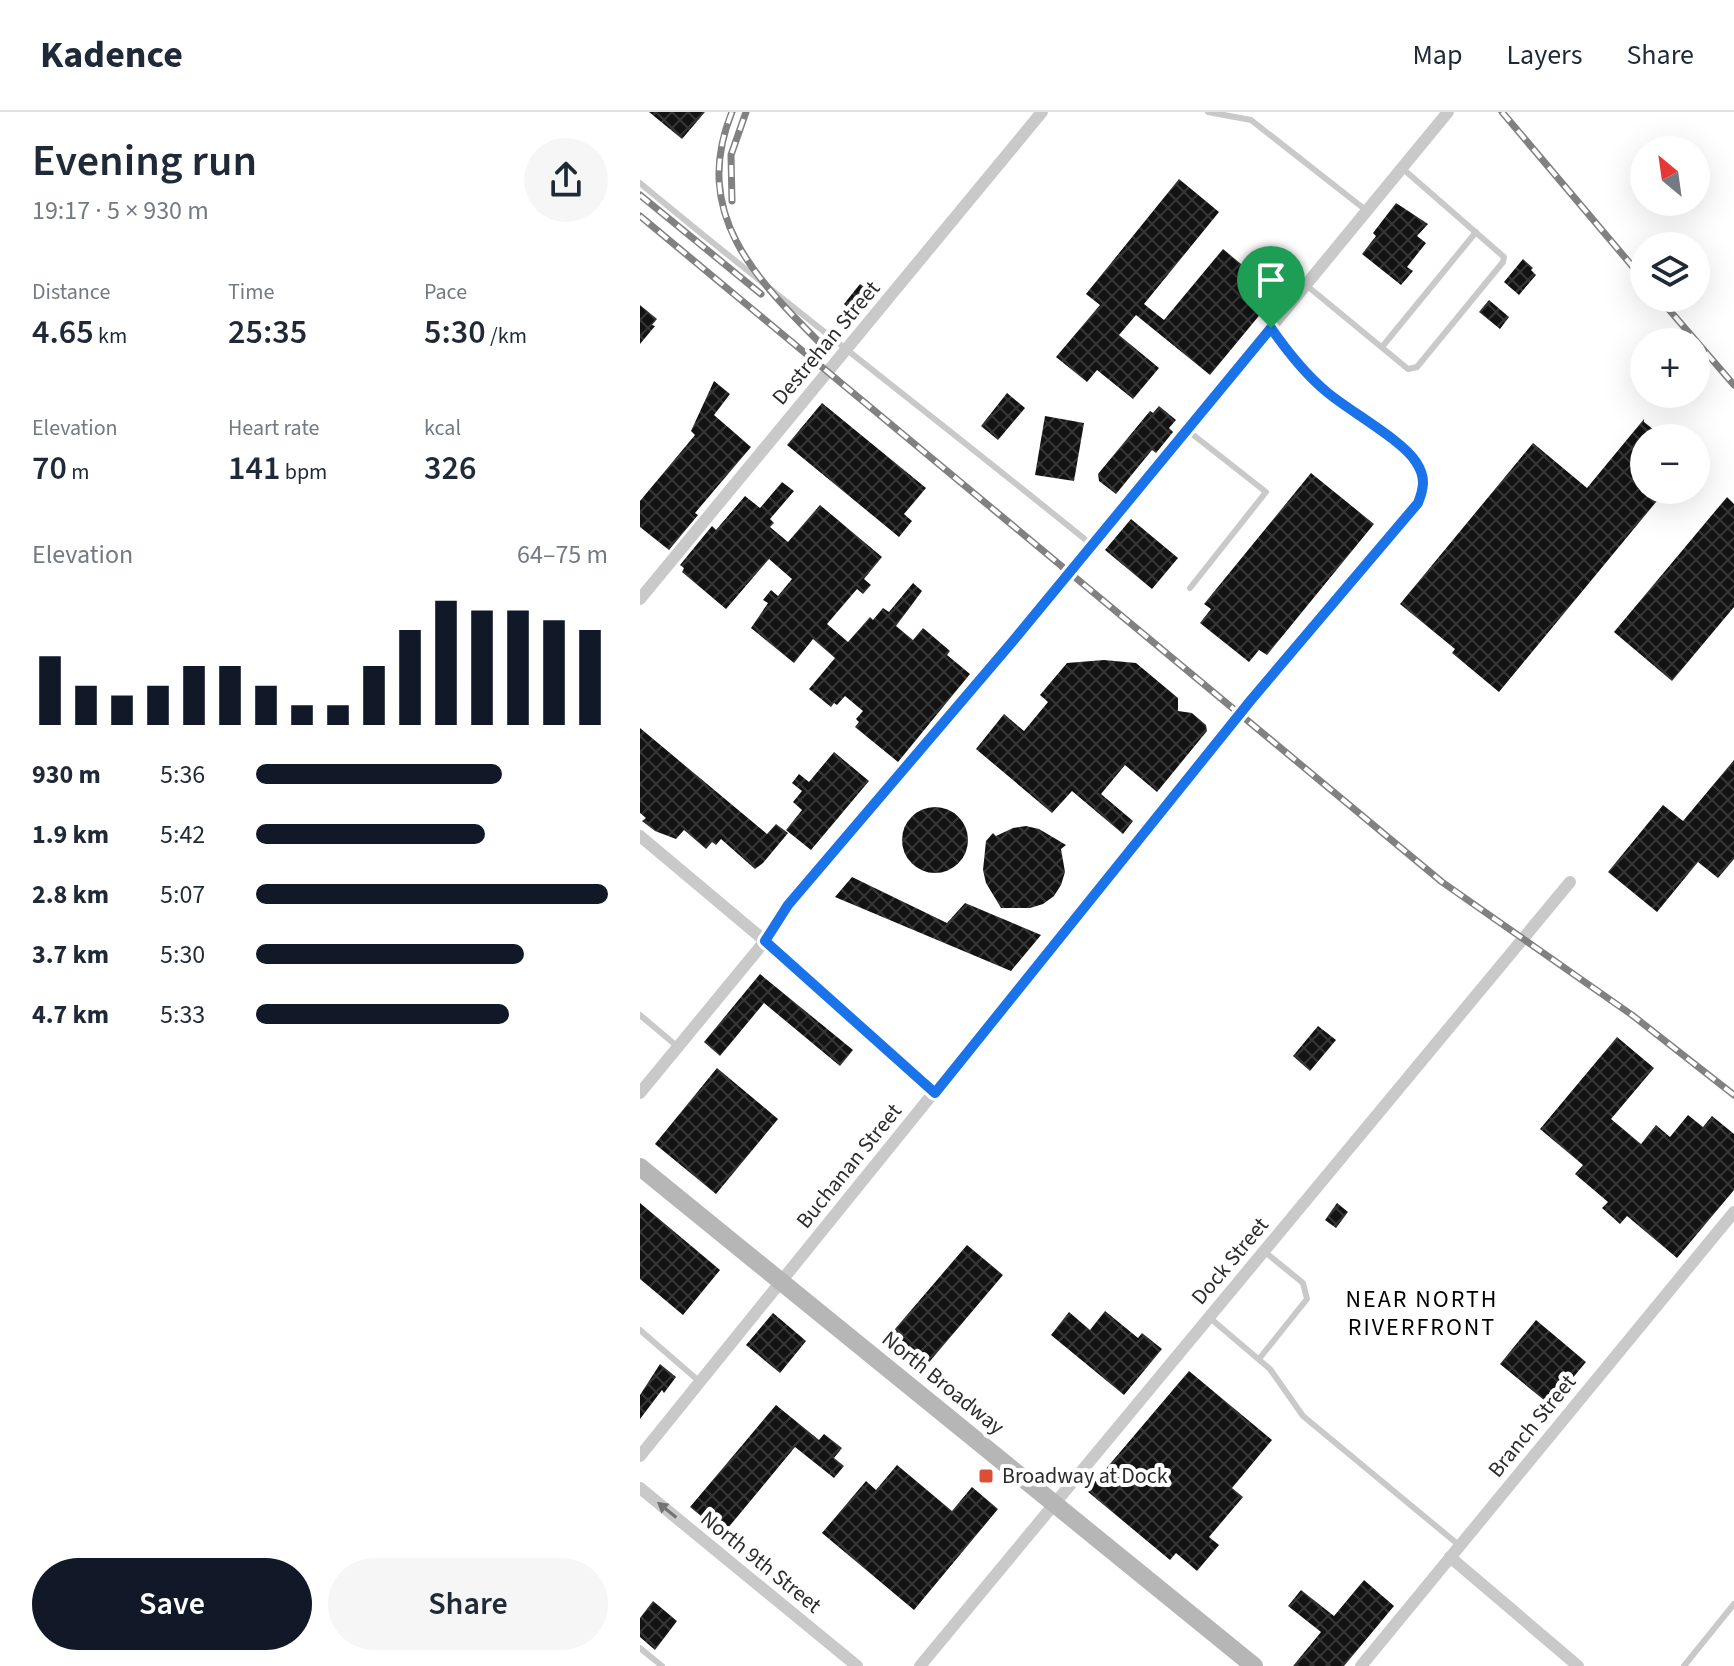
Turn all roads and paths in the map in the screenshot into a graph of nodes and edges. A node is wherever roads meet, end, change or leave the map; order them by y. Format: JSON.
{"nodes":[{"id":1,"x":1042,"y":112,"type":"edge"},
{"id":2,"x":1208,"y":112,"type":"edge"},
{"id":3,"x":1448,"y":112,"type":"edge"},
{"id":4,"x":1402,"y":168,"type":"junction"},
{"id":5,"x":640,"y":183,"type":"edge"},
{"id":6,"x":1367,"y":211,"type":"junction"},
{"id":7,"x":1476,"y":232,"type":"junction"},
{"id":8,"x":1306,"y":285,"type":"junction"},
{"id":9,"x":1271,"y":328,"type":"junction"},
{"id":10,"x":1382,"y":347,"type":"junction"},
{"id":11,"x":847,"y":349,"type":"junction"},
{"id":12,"x":1187,"y":430,"type":"junction"},
{"id":13,"x":1395,"y":530,"type":"joint"},
{"id":14,"x":1092,"y":545,"type":"junction"},
{"id":15,"x":1190,"y":588,"type":"dead end"},
{"id":16,"x":640,"y":599,"type":"edge"},
{"id":17,"x":640,"y":836,"type":"edge"},
{"id":18,"x":1570,"y":882,"type":"dead end"},
{"id":19,"x":765,"y":941,"type":"junction"},
{"id":20,"x":640,"y":1015,"type":"edge"},
{"id":21,"x":678,"y":1047,"type":"junction"},
{"id":22,"x":640,"y":1093,"type":"edge"},
{"id":23,"x":935,"y":1093,"type":"junction"},
{"id":24,"x":640,"y":1167,"type":"edge"},
{"id":25,"x":1734,"y":1212,"type":"edge"},
{"id":26,"x":1265,"y":1252,"type":"junction"},
{"id":27,"x":781,"y":1282,"type":"junction"},
{"id":28,"x":1210,"y":1318,"type":"junction"},
{"id":29,"x":640,"y":1330,"type":"edge"},
{"id":30,"x":1259,"y":1359,"type":"junction"},
{"id":31,"x":700,"y":1382,"type":"junction"},
{"id":32,"x":640,"y":1456,"type":"edge"},
{"id":33,"x":640,"y":1488,"type":"edge"},
{"id":34,"x":1056,"y":1504,"type":"junction"},
{"id":35,"x":1460,"y":1546,"type":"junction"},
{"id":36,"x":1450,"y":1557,"type":"junction"},
{"id":37,"x":1734,"y":1604,"type":"edge"},
{"id":38,"x":640,"y":1648,"type":"edge"},
{"id":39,"x":662,"y":1666,"type":"edge"},
{"id":40,"x":857,"y":1666,"type":"edge"},
{"id":41,"x":920,"y":1666,"type":"edge"},
{"id":42,"x":1254,"y":1666,"type":"edge"},
{"id":43,"x":1361,"y":1666,"type":"edge"},
{"id":44,"x":1578,"y":1666,"type":"edge"},
{"id":45,"x":1684,"y":1666,"type":"edge"}],
"edges":[{"from":1,"to":11,"type":"street","name":"Destrehan Street"},
{"from":2,"to":6,"type":"lane"},
{"from":3,"to":4,"type":"street"},
{"from":4,"to":6,"type":"street"},
{"from":4,"to":7,"type":"lane"},
{"from":5,"to":11,"type":"lane"},
{"from":6,"to":8,"type":"street"},
{"from":7,"to":10,"type":"lane"},
{"from":7,"to":10,"type":"lane"},
{"from":8,"to":9,"type":"street"},
{"from":8,"to":10,"type":"lane"},
{"from":9,"to":12,"type":"street"},
{"from":9,"to":13,"type":"lane"},
{"from":11,"to":14,"type":"lane"},
{"from":11,"to":16,"type":"street","name":"Destrehan Street"},
{"from":12,"to":14,"type":"street"},
{"from":12,"to":15,"type":"lane"},
{"from":13,"to":23,"type":"street","name":"Buchanan Street"},
{"from":14,"to":19,"type":"street"},
{"from":17,"to":19,"type":"street"},
{"from":18,"to":26,"type":"street","name":"Dock Street"},
{"from":19,"to":21,"type":"street"},
{"from":19,"to":23,"type":"street"},
{"from":20,"to":21,"type":"lane"},
{"from":21,"to":22,"type":"street"},
{"from":23,"to":27,"type":"street","name":"Buchanan Street"},
{"from":24,"to":27,"type":"main road","name":"North Broadway"},
{"from":25,"to":35,"type":"street","name":"Branch Street"},
{"from":26,"to":28,"type":"street","name":"Dock Street"},
{"from":26,"to":30,"type":"lane"},
{"from":27,"to":31,"type":"street","name":"Buchanan Street"},
{"from":27,"to":34,"type":"main road","name":"North Broadway"},
{"from":28,"to":30,"type":"lane"},
{"from":28,"to":34,"type":"street","name":"Dock Street"},
{"from":29,"to":31,"type":"lane"},
{"from":30,"to":35,"type":"lane"},
{"from":31,"to":32,"type":"street","name":"Buchanan Street"},
{"from":40,"to":33,"type":"street","name":"North 9th Street","one_way":true},
{"from":34,"to":41,"type":"street","name":"Dock Street"},
{"from":34,"to":42,"type":"main road","name":"North Broadway"},
{"from":35,"to":36,"type":"street","name":"Branch Street"},
{"from":36,"to":43,"type":"street","name":"Branch Street"},
{"from":36,"to":44,"type":"street"},
{"from":37,"to":45,"type":"lane"},
{"from":38,"to":39,"type":"lane"}]}
